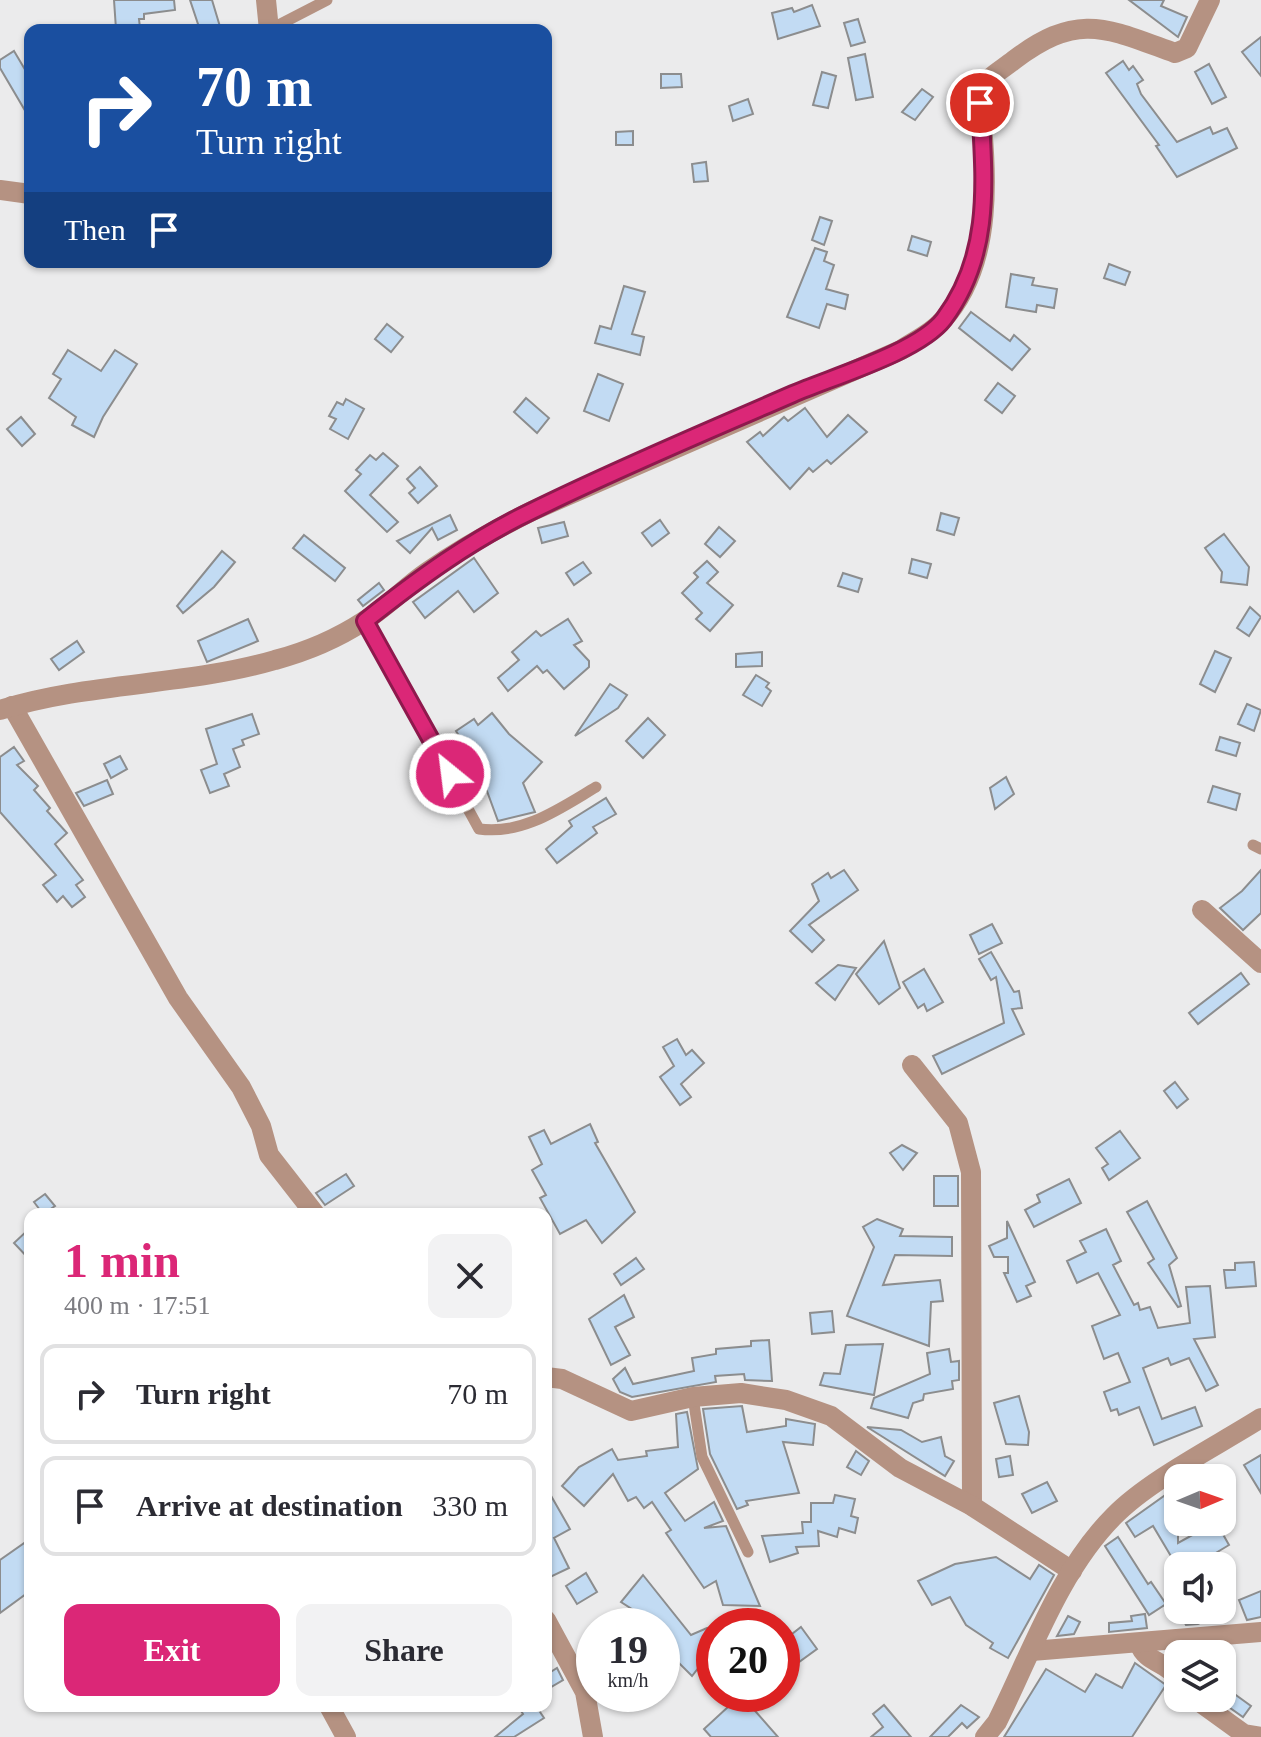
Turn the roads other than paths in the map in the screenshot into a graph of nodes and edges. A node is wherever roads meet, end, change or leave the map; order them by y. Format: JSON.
{"nodes":[{"id":1,"x":266,"y":0,"type":"edge"},
{"id":2,"x":327,"y":0,"type":"edge"},
{"id":3,"x":1210,"y":0,"type":"edge"},
{"id":4,"x":268,"y":24,"type":"edge"},
{"id":5,"x":281,"y":24,"type":"edge"},
{"id":6,"x":0,"y":190,"type":"edge"},
{"id":7,"x":24,"y":193,"type":"edge"},
{"id":8,"x":365,"y":621,"type":"junction"},
{"id":9,"x":6,"y":708,"type":"edge"},
{"id":10,"x":596,"y":787,"type":"dead end"},
{"id":11,"x":1202,"y":910,"type":"dead end"},
{"id":12,"x":1261,"y":963,"type":"edge"},
{"id":13,"x":912,"y":1065,"type":"dead end"},
{"id":14,"x":310,"y":1208,"type":"edge"},
{"id":15,"x":552,"y":1378,"type":"edge"},
{"id":16,"x":693,"y":1397,"type":"junction"},
{"id":17,"x":1261,"y":1418,"type":"edge"},
{"id":18,"x":972,"y":1506,"type":"junction"},
{"id":19,"x":748,"y":1552,"type":"dead end"},
{"id":20,"x":1072,"y":1571,"type":"junction"},
{"id":21,"x":552,"y":1631,"type":"edge"},
{"id":22,"x":1261,"y":1632,"type":"edge"},
{"id":23,"x":1139,"y":1643,"type":"junction"},
{"id":24,"x":1032,"y":1651,"type":"junction"},
{"id":25,"x":1164,"y":1665,"type":"edge"},
{"id":26,"x":332,"y":1712,"type":"edge"},
{"id":27,"x":1213,"y":1712,"type":"edge"},
{"id":28,"x":346,"y":1737,"type":"edge"},
{"id":29,"x":593,"y":1737,"type":"edge"},
{"id":30,"x":985,"y":1737,"type":"edge"},
{"id":31,"x":1261,"y":1737,"type":"edge"}],
"edges":[{"from":1,"to":4,"type":"street"},
{"from":2,"to":5,"type":"lane"},
{"from":3,"to":8,"type":"street"},
{"from":6,"to":7,"type":"street"},
{"from":8,"to":9,"type":"street"},
{"from":8,"to":10,"type":"lane"},
{"from":9,"to":14,"type":"street"},
{"from":11,"to":12,"type":"street"},
{"from":13,"to":18,"type":"street"},
{"from":15,"to":16,"type":"street"},
{"from":16,"to":18,"type":"street"},
{"from":16,"to":19,"type":"lane"},
{"from":17,"to":20,"type":"street"},
{"from":18,"to":20,"type":"street"},
{"from":20,"to":24,"type":"street"},
{"from":21,"to":29,"type":"street"},
{"from":22,"to":23,"type":"street"},
{"from":23,"to":24,"type":"street"},
{"from":23,"to":25,"type":"street"},
{"from":24,"to":30,"type":"street"},
{"from":26,"to":28,"type":"street"},
{"from":27,"to":31,"type":"street"}]}
